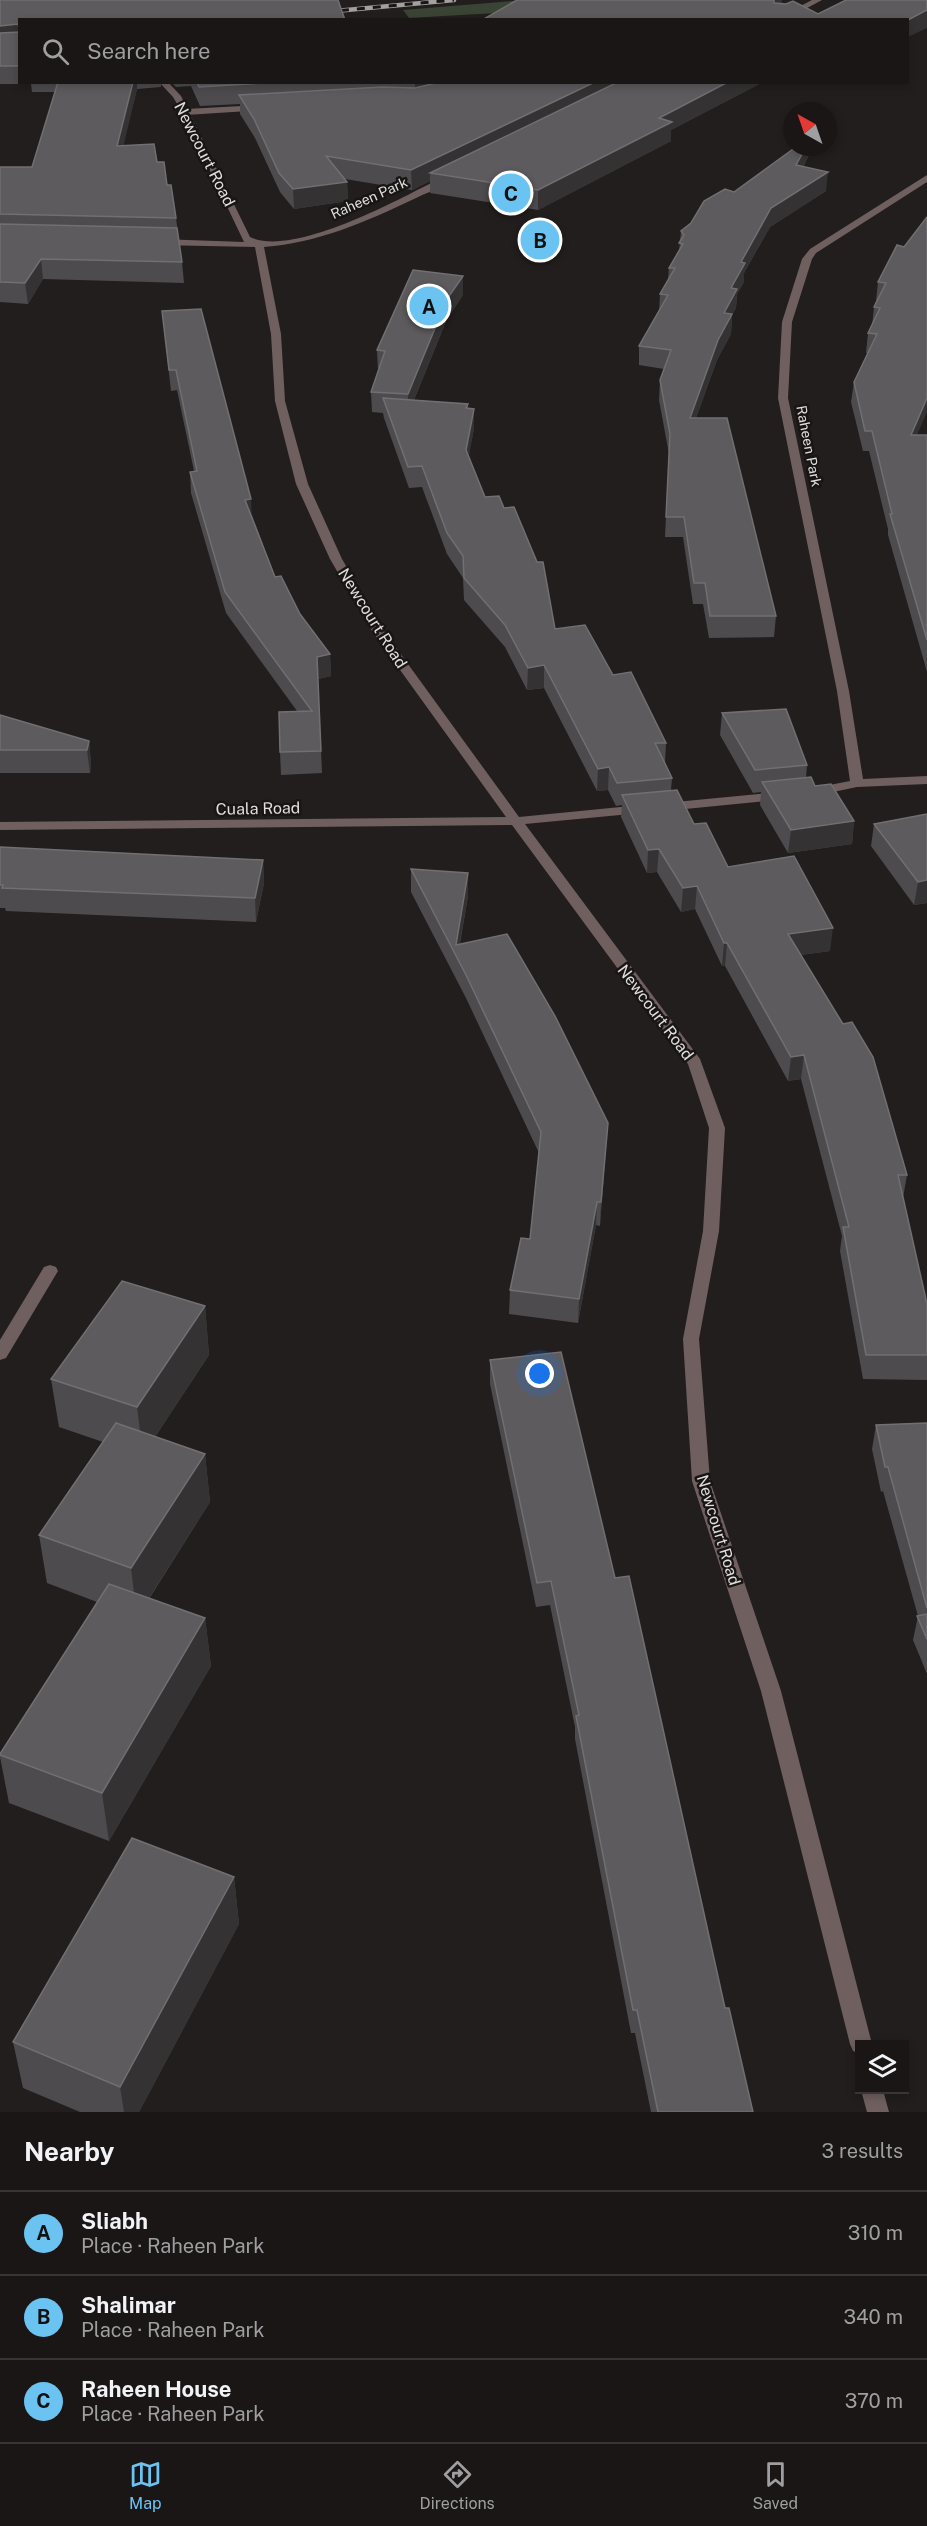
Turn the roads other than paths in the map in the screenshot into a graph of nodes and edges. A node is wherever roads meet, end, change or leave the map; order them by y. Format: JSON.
{"nodes":[{"id":1,"x":818,"y":0,"type":"edge"},
{"id":2,"x":782,"y":18,"type":"edge"},
{"id":3,"x":165,"y":84,"type":"edge"},
{"id":4,"x":267,"y":108,"type":"edge"},
{"id":5,"x":186,"y":112,"type":"junction"},
{"id":6,"x":452,"y":177,"type":"edge"},
{"id":7,"x":927,"y":178,"type":"edge"},
{"id":8,"x":148,"y":242,"type":"edge"},
{"id":9,"x":259,"y":245,"type":"junction"},
{"id":10,"x":927,"y":780,"type":"edge"},
{"id":11,"x":857,"y":783,"type":"junction"},
{"id":12,"x":517,"y":821,"type":"junction"},
{"id":13,"x":0,"y":826,"type":"edge"},
{"id":14,"x":50,"y":1271,"type":"dead end"},
{"id":15,"x":0,"y":1354,"type":"edge"},
{"id":16,"x":860,"y":2040,"type":"edge"},
{"id":17,"x":873,"y":2094,"type":"edge"},
{"id":18,"x":878,"y":2112,"type":"edge"}],
"edges":[{"from":1,"to":2,"type":"street"},
{"from":3,"to":5,"type":"street","name":"Newcourt Road"},
{"from":4,"to":5,"type":"street"},
{"from":5,"to":9,"type":"street","name":"Newcourt Road"},
{"from":6,"to":9,"type":"street","name":"Raheen Park"},
{"from":7,"to":11,"type":"street","name":"Raheen Park"},
{"from":8,"to":9,"type":"street","name":"Raheen Park"},
{"from":9,"to":12,"type":"street","name":"Newcourt Road"},
{"from":10,"to":11,"type":"street","name":"Cuala Road"},
{"from":11,"to":12,"type":"street","name":"Cuala Road"},
{"from":12,"to":13,"type":"street","name":"Cuala Road"},
{"from":12,"to":16,"type":"street","name":"Newcourt Road"},
{"from":14,"to":15,"type":"street"},
{"from":17,"to":18,"type":"street"}]}
